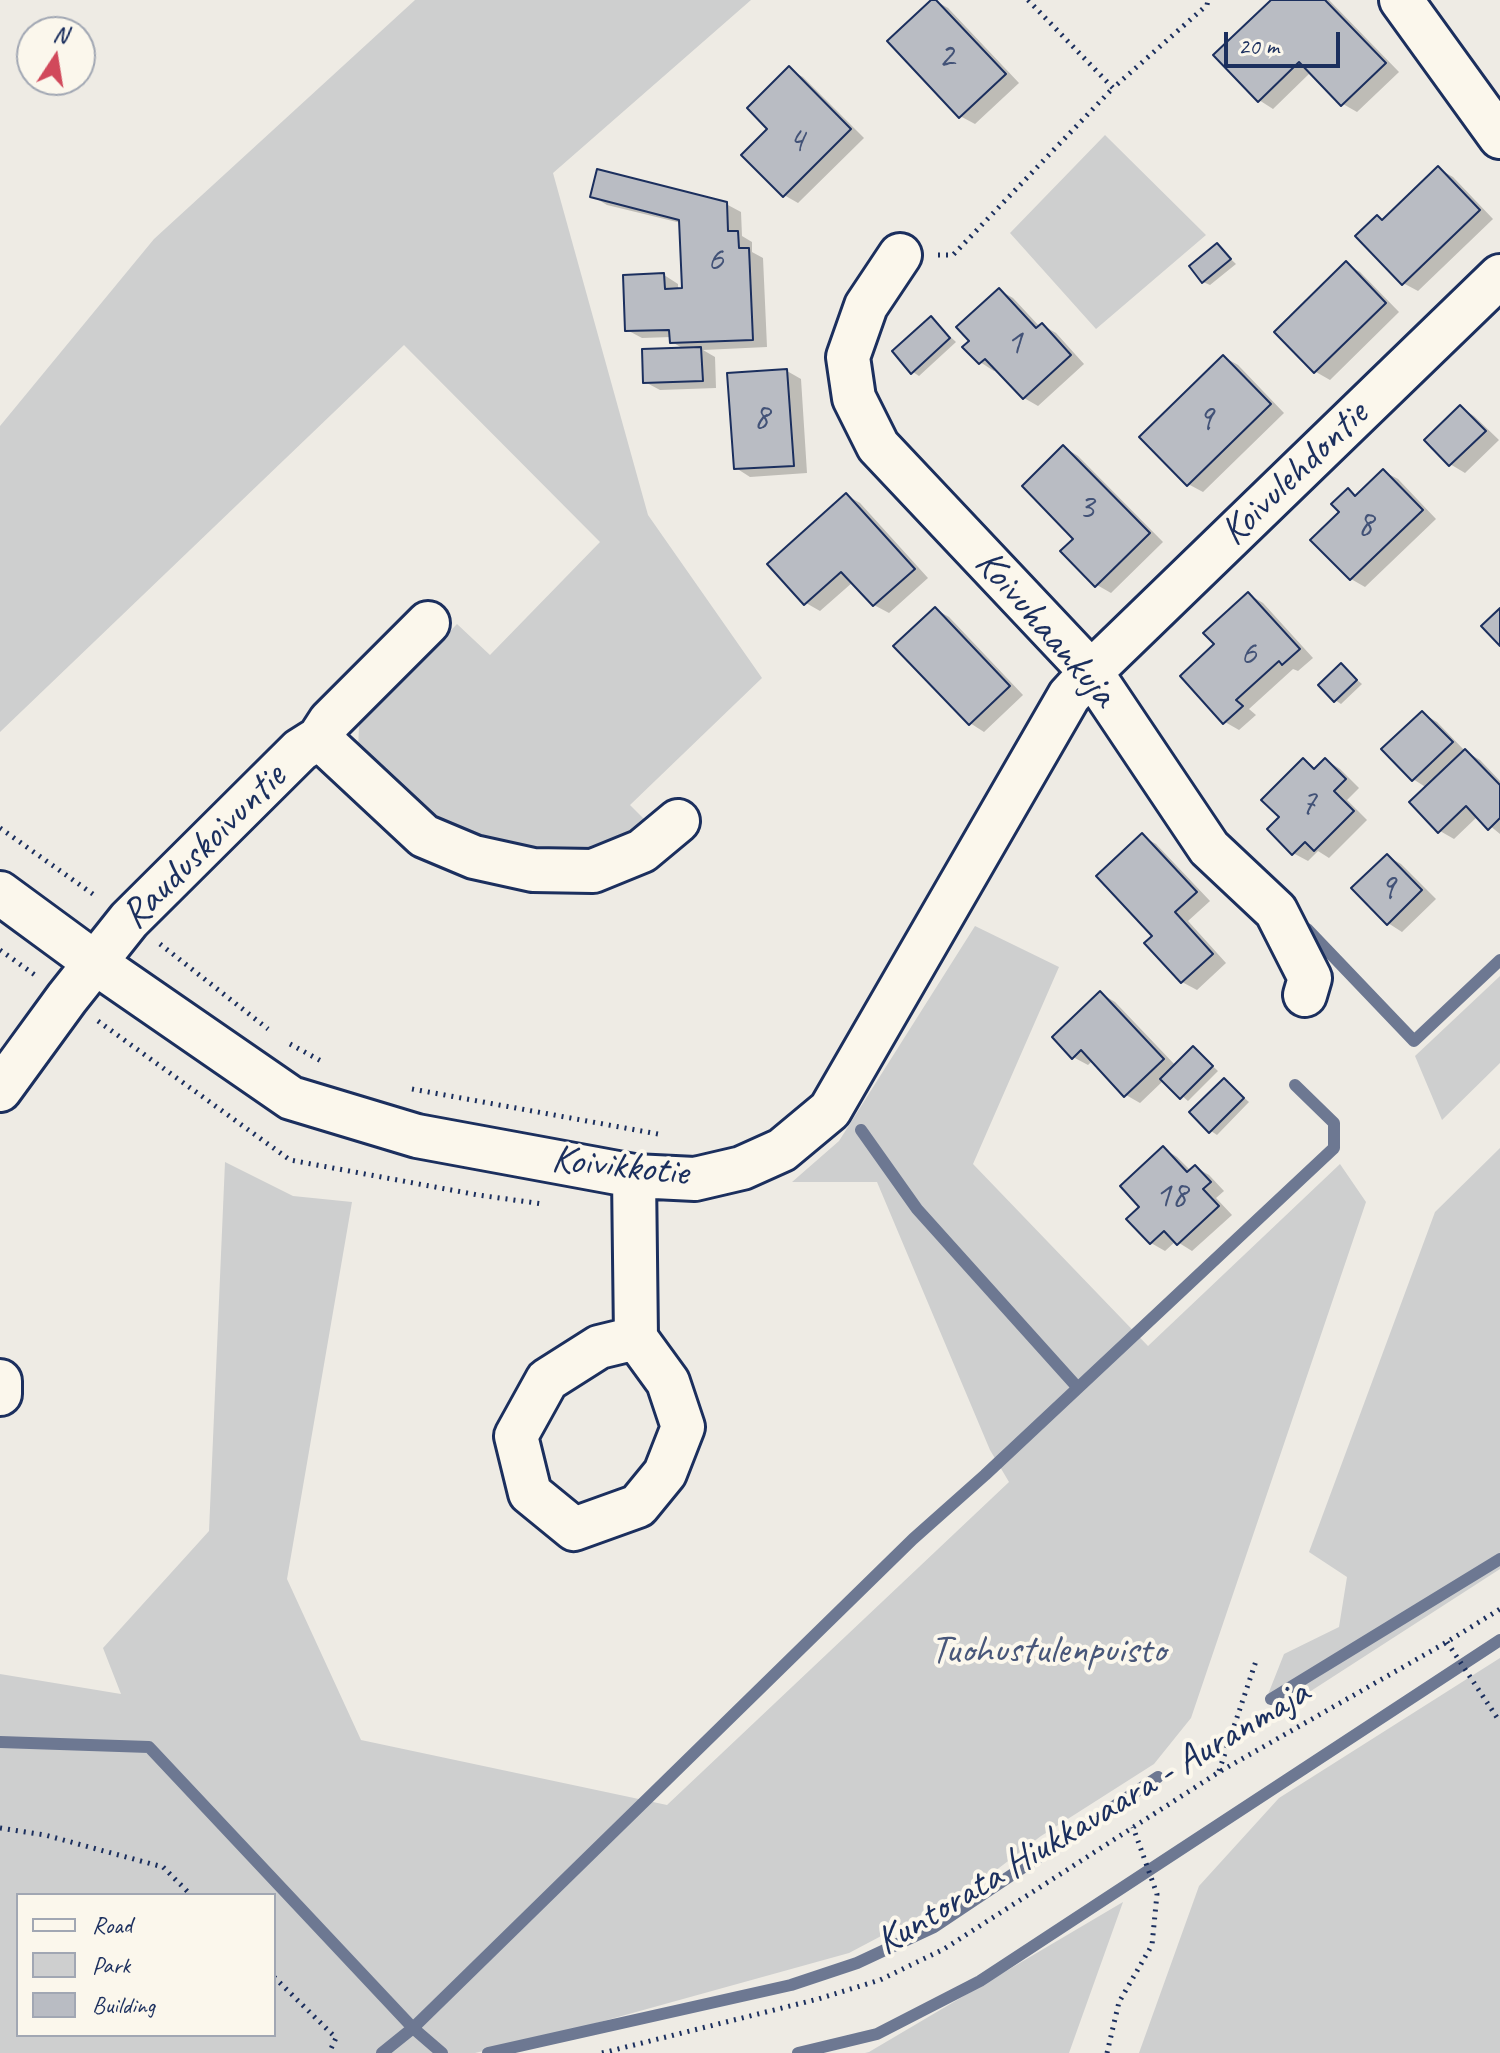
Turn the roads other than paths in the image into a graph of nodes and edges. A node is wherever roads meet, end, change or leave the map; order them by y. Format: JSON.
{"nodes":[{"id":1,"x":1401,"y":0,"type":"edge"},
{"id":2,"x":1500,"y":137,"type":"edge"},
{"id":3,"x":900,"y":255,"type":"road end"},
{"id":4,"x":1500,"y":276,"type":"edge"},
{"id":5,"x":428,"y":623,"type":"dead end"},
{"id":6,"x":1091,"y":672,"type":"junction"},
{"id":7,"x":319,"y":738,"type":"junction"},
{"id":8,"x":678,"y":821,"type":"dead end"},
{"id":9,"x":0,"y":893,"type":"edge"},
{"id":10,"x":94,"y":962,"type":"junction"},
{"id":11,"x":1305,"y":995,"type":"dead end"},
{"id":12,"x":0,"y":1090,"type":"edge"},
{"id":13,"x":634,"y":1176,"type":"junction"},
{"id":14,"x":636,"y":1338,"type":"junction"},
{"id":15,"x":0,"y":1381,"type":"edge"},
{"id":16,"x":0,"y":1394,"type":"edge"}],
"edges":[{"from":1,"to":2,"type":"street"},
{"from":3,"to":6,"type":"street","name":"Koivuhaankuja"},
{"from":4,"to":6,"type":"street","name":"Koivulehdontie"},
{"from":5,"to":7,"type":"street","name":"Rauduskoivuntie"},
{"from":6,"to":11,"type":"street","name":"Koivuhaankuja"},
{"from":6,"to":13,"type":"street","name":"Koivikkotie"},
{"from":7,"to":8,"type":"street","name":"Rauduskoivuntie"},
{"from":7,"to":10,"type":"street","name":"Rauduskoivuntie"},
{"from":9,"to":10,"type":"street","name":"Koivikkotie"},
{"from":10,"to":12,"type":"street","name":"Rauduskoivuntie"},
{"from":10,"to":13,"type":"street","name":"Koivikkotie"},
{"from":13,"to":14,"type":"street"},
{"from":14,"to":14,"type":"street"},
{"from":15,"to":16,"type":"street"}]}
